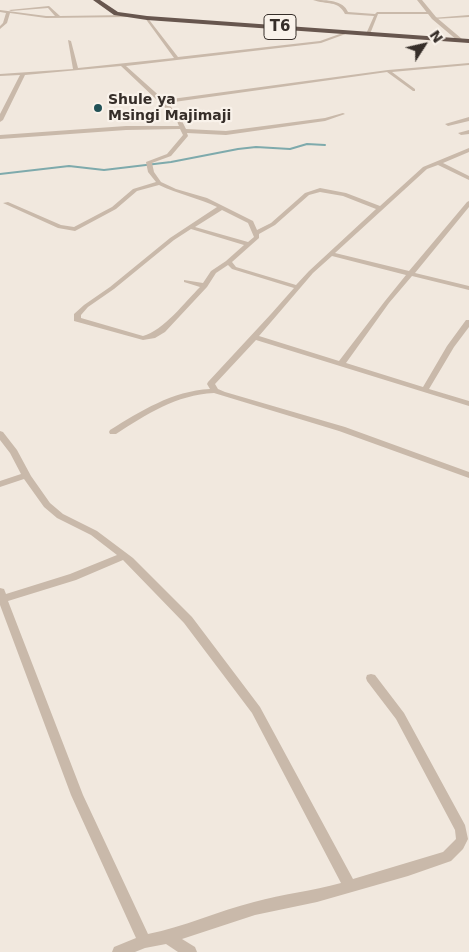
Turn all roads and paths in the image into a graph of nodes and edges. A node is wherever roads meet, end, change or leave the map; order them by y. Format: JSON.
{"nodes":[{"id":1,"x":96,"y":0,"type":"edge"},
{"id":2,"x":315,"y":0,"type":"edge"},
{"id":3,"x":419,"y":0,"type":"edge"},
{"id":4,"x":337,"y":1,"type":"edge"},
{"id":5,"x":2,"y":11,"type":"edge"},
{"id":6,"x":8,"y":13,"type":"junction"},
{"id":7,"x":428,"y":13,"type":"junction"},
{"id":8,"x":374,"y":15,"type":"junction"},
{"id":9,"x":128,"y":16,"type":"junction"},
{"id":10,"x":469,"y":16,"type":"edge"},
{"id":11,"x":59,"y":17,"type":"junction"},
{"id":12,"x":147,"y":18,"type":"junction"},
{"id":13,"x":434,"y":18,"type":"junction"},
{"id":14,"x":6,"y":20,"type":"junction"},
{"id":15,"x":0,"y":23,"type":"edge"},
{"id":16,"x":0,"y":28,"type":"edge"},
{"id":17,"x":349,"y":32,"type":"junction"},
{"id":18,"x":368,"y":34,"type":"junction"},
{"id":19,"x":460,"y":40,"type":"junction"},
{"id":20,"x":469,"y":40,"type":"edge"},
{"id":21,"x":69,"y":41,"type":"dead end"},
{"id":22,"x":177,"y":60,"type":"junction"},
{"id":23,"x":469,"y":64,"type":"edge"},
{"id":24,"x":122,"y":65,"type":"junction"},
{"id":25,"x":76,"y":70,"type":"junction"},
{"id":26,"x":388,"y":71,"type":"junction"},
{"id":27,"x":23,"y":74,"type":"junction"},
{"id":28,"x":0,"y":75,"type":"edge"},
{"id":29,"x":413,"y":90,"type":"dead end"},
{"id":30,"x":163,"y":102,"type":"junction"},
{"id":31,"x":2,"y":111,"type":"edge"},
{"id":32,"x":343,"y":114,"type":"dead end"},
{"id":33,"x":0,"y":120,"type":"edge"},
{"id":34,"x":469,"y":120,"type":"edge"},
{"id":35,"x":448,"y":124,"type":"dead end"},
{"id":36,"x":184,"y":129,"type":"junction"},
{"id":37,"x":469,"y":132,"type":"edge"},
{"id":38,"x":461,"y":133,"type":"dead end"},
{"id":39,"x":0,"y":136,"type":"edge"},
{"id":40,"x":469,"y":150,"type":"edge"},
{"id":41,"x":437,"y":162,"type":"junction"},
{"id":42,"x":469,"y":178,"type":"edge"},
{"id":43,"x":159,"y":183,"type":"junction"},
{"id":44,"x":6,"y":203,"type":"dead end"},
{"id":45,"x":468,"y":204,"type":"edge"},
{"id":46,"x":220,"y":208,"type":"junction"},
{"id":47,"x":381,"y":209,"type":"junction"},
{"id":48,"x":251,"y":222,"type":"junction"},
{"id":49,"x":273,"y":224,"type":"junction"},
{"id":50,"x":189,"y":226,"type":"junction"},
{"id":51,"x":256,"y":233,"type":"junction"},
{"id":52,"x":248,"y":244,"type":"junction"},
{"id":53,"x":331,"y":254,"type":"junction"},
{"id":54,"x":228,"y":262,"type":"junction"},
{"id":55,"x":234,"y":268,"type":"junction"},
{"id":56,"x":213,"y":272,"type":"junction"},
{"id":57,"x":411,"y":274,"type":"junction"},
{"id":58,"x":186,"y":281,"type":"dead end"},
{"id":59,"x":205,"y":286,"type":"junction"},
{"id":60,"x":296,"y":287,"type":"junction"},
{"id":61,"x":469,"y":288,"type":"edge"},
{"id":62,"x":469,"y":322,"type":"edge"},
{"id":63,"x":255,"y":337,"type":"junction"},
{"id":64,"x":341,"y":364,"type":"junction"},
{"id":65,"x":425,"y":390,"type":"junction"},
{"id":66,"x":215,"y":391,"type":"junction"},
{"id":67,"x":469,"y":404,"type":"edge"},
{"id":68,"x":113,"y":432,"type":"dead end"},
{"id":69,"x":0,"y":434,"type":"edge"},
{"id":70,"x":26,"y":475,"type":"junction"},
{"id":71,"x":469,"y":475,"type":"edge"},
{"id":72,"x":0,"y":484,"type":"edge"},
{"id":73,"x":124,"y":556,"type":"junction"},
{"id":74,"x":2,"y":600,"type":"edge"},
{"id":75,"x":371,"y":678,"type":"dead end"},
{"id":76,"x":350,"y":887,"type":"junction"},
{"id":77,"x":167,"y":937,"type":"junction"},
{"id":78,"x":144,"y":941,"type":"junction"},
{"id":79,"x":119,"y":952,"type":"edge"},
{"id":80,"x":190,"y":952,"type":"edge"}],
"edges":[{"from":1,"to":9,"type":"highway","number":"T6"},
{"from":2,"to":4,"type":"street"},
{"from":3,"to":7,"type":"street"},
{"from":4,"to":8,"type":"street"},
{"from":5,"to":6,"type":"street"},
{"from":5,"to":11,"type":"street"},
{"from":6,"to":11,"type":"street"},
{"from":6,"to":14,"type":"street"},
{"from":7,"to":8,"type":"street"},
{"from":7,"to":13,"type":"street"},
{"from":8,"to":18,"type":"street"},
{"from":9,"to":11,"type":"street"},
{"from":9,"to":12,"type":"highway","number":"T6"},
{"from":10,"to":13,"type":"street"},
{"from":12,"to":17,"type":"highway","number":"T6"},
{"from":12,"to":22,"type":"street"},
{"from":13,"to":19,"type":"street"},
{"from":14,"to":15,"type":"street"},
{"from":14,"to":16,"type":"street"},
{"from":17,"to":18,"type":"highway","number":"T6"},
{"from":17,"to":22,"type":"street"},
{"from":18,"to":19,"type":"highway","number":"T6"},
{"from":19,"to":20,"type":"highway","number":"T6"},
{"from":21,"to":25,"type":"street"},
{"from":22,"to":24,"type":"street"},
{"from":23,"to":26,"type":"street"},
{"from":24,"to":25,"type":"street"},
{"from":24,"to":30,"type":"street"},
{"from":25,"to":27,"type":"street"},
{"from":26,"to":29,"type":"street"},
{"from":26,"to":30,"type":"street"},
{"from":27,"to":28,"type":"street"},
{"from":27,"to":31,"type":"street"},
{"from":30,"to":36,"type":"street"},
{"from":31,"to":33,"type":"street"},
{"from":32,"to":36,"type":"street"},
{"from":34,"to":35,"type":"street"},
{"from":36,"to":39,"type":"street"},
{"from":36,"to":43,"type":"street"},
{"from":37,"to":38,"type":"street"},
{"from":40,"to":41,"type":"street"},
{"from":41,"to":42,"type":"street"},
{"from":41,"to":47,"type":"street"},
{"from":43,"to":44,"type":"street"},
{"from":43,"to":46,"type":"street"},
{"from":45,"to":57,"type":"street"},
{"from":46,"to":48,"type":"street"},
{"from":46,"to":50,"type":"street"},
{"from":47,"to":49,"type":"street"},
{"from":47,"to":53,"type":"street"},
{"from":48,"to":49,"type":"street"},
{"from":48,"to":51,"type":"street"},
{"from":49,"to":51,"type":"street"},
{"from":50,"to":52,"type":"street"},
{"from":50,"to":59,"type":"street"},
{"from":51,"to":52,"type":"street"},
{"from":52,"to":54,"type":"street"},
{"from":53,"to":57,"type":"street"},
{"from":53,"to":60,"type":"street"},
{"from":54,"to":55,"type":"street"},
{"from":54,"to":56,"type":"street"},
{"from":55,"to":56,"type":"street"},
{"from":55,"to":60,"type":"street"},
{"from":56,"to":59,"type":"street"},
{"from":57,"to":61,"type":"street"},
{"from":57,"to":64,"type":"street"},
{"from":58,"to":59,"type":"street"},
{"from":60,"to":63,"type":"street"},
{"from":62,"to":65,"type":"street"},
{"from":63,"to":64,"type":"street"},
{"from":63,"to":66,"type":"street"},
{"from":64,"to":65,"type":"street"},
{"from":65,"to":67,"type":"street"},
{"from":66,"to":68,"type":"street"},
{"from":66,"to":71,"type":"street"},
{"from":69,"to":70,"type":"street"},
{"from":70,"to":72,"type":"street"},
{"from":70,"to":73,"type":"street"},
{"from":73,"to":74,"type":"street"},
{"from":73,"to":76,"type":"street"},
{"from":74,"to":78,"type":"street"},
{"from":75,"to":76,"type":"street"},
{"from":76,"to":77,"type":"street"},
{"from":77,"to":78,"type":"street"},
{"from":77,"to":80,"type":"street"},
{"from":78,"to":79,"type":"street"}]}
